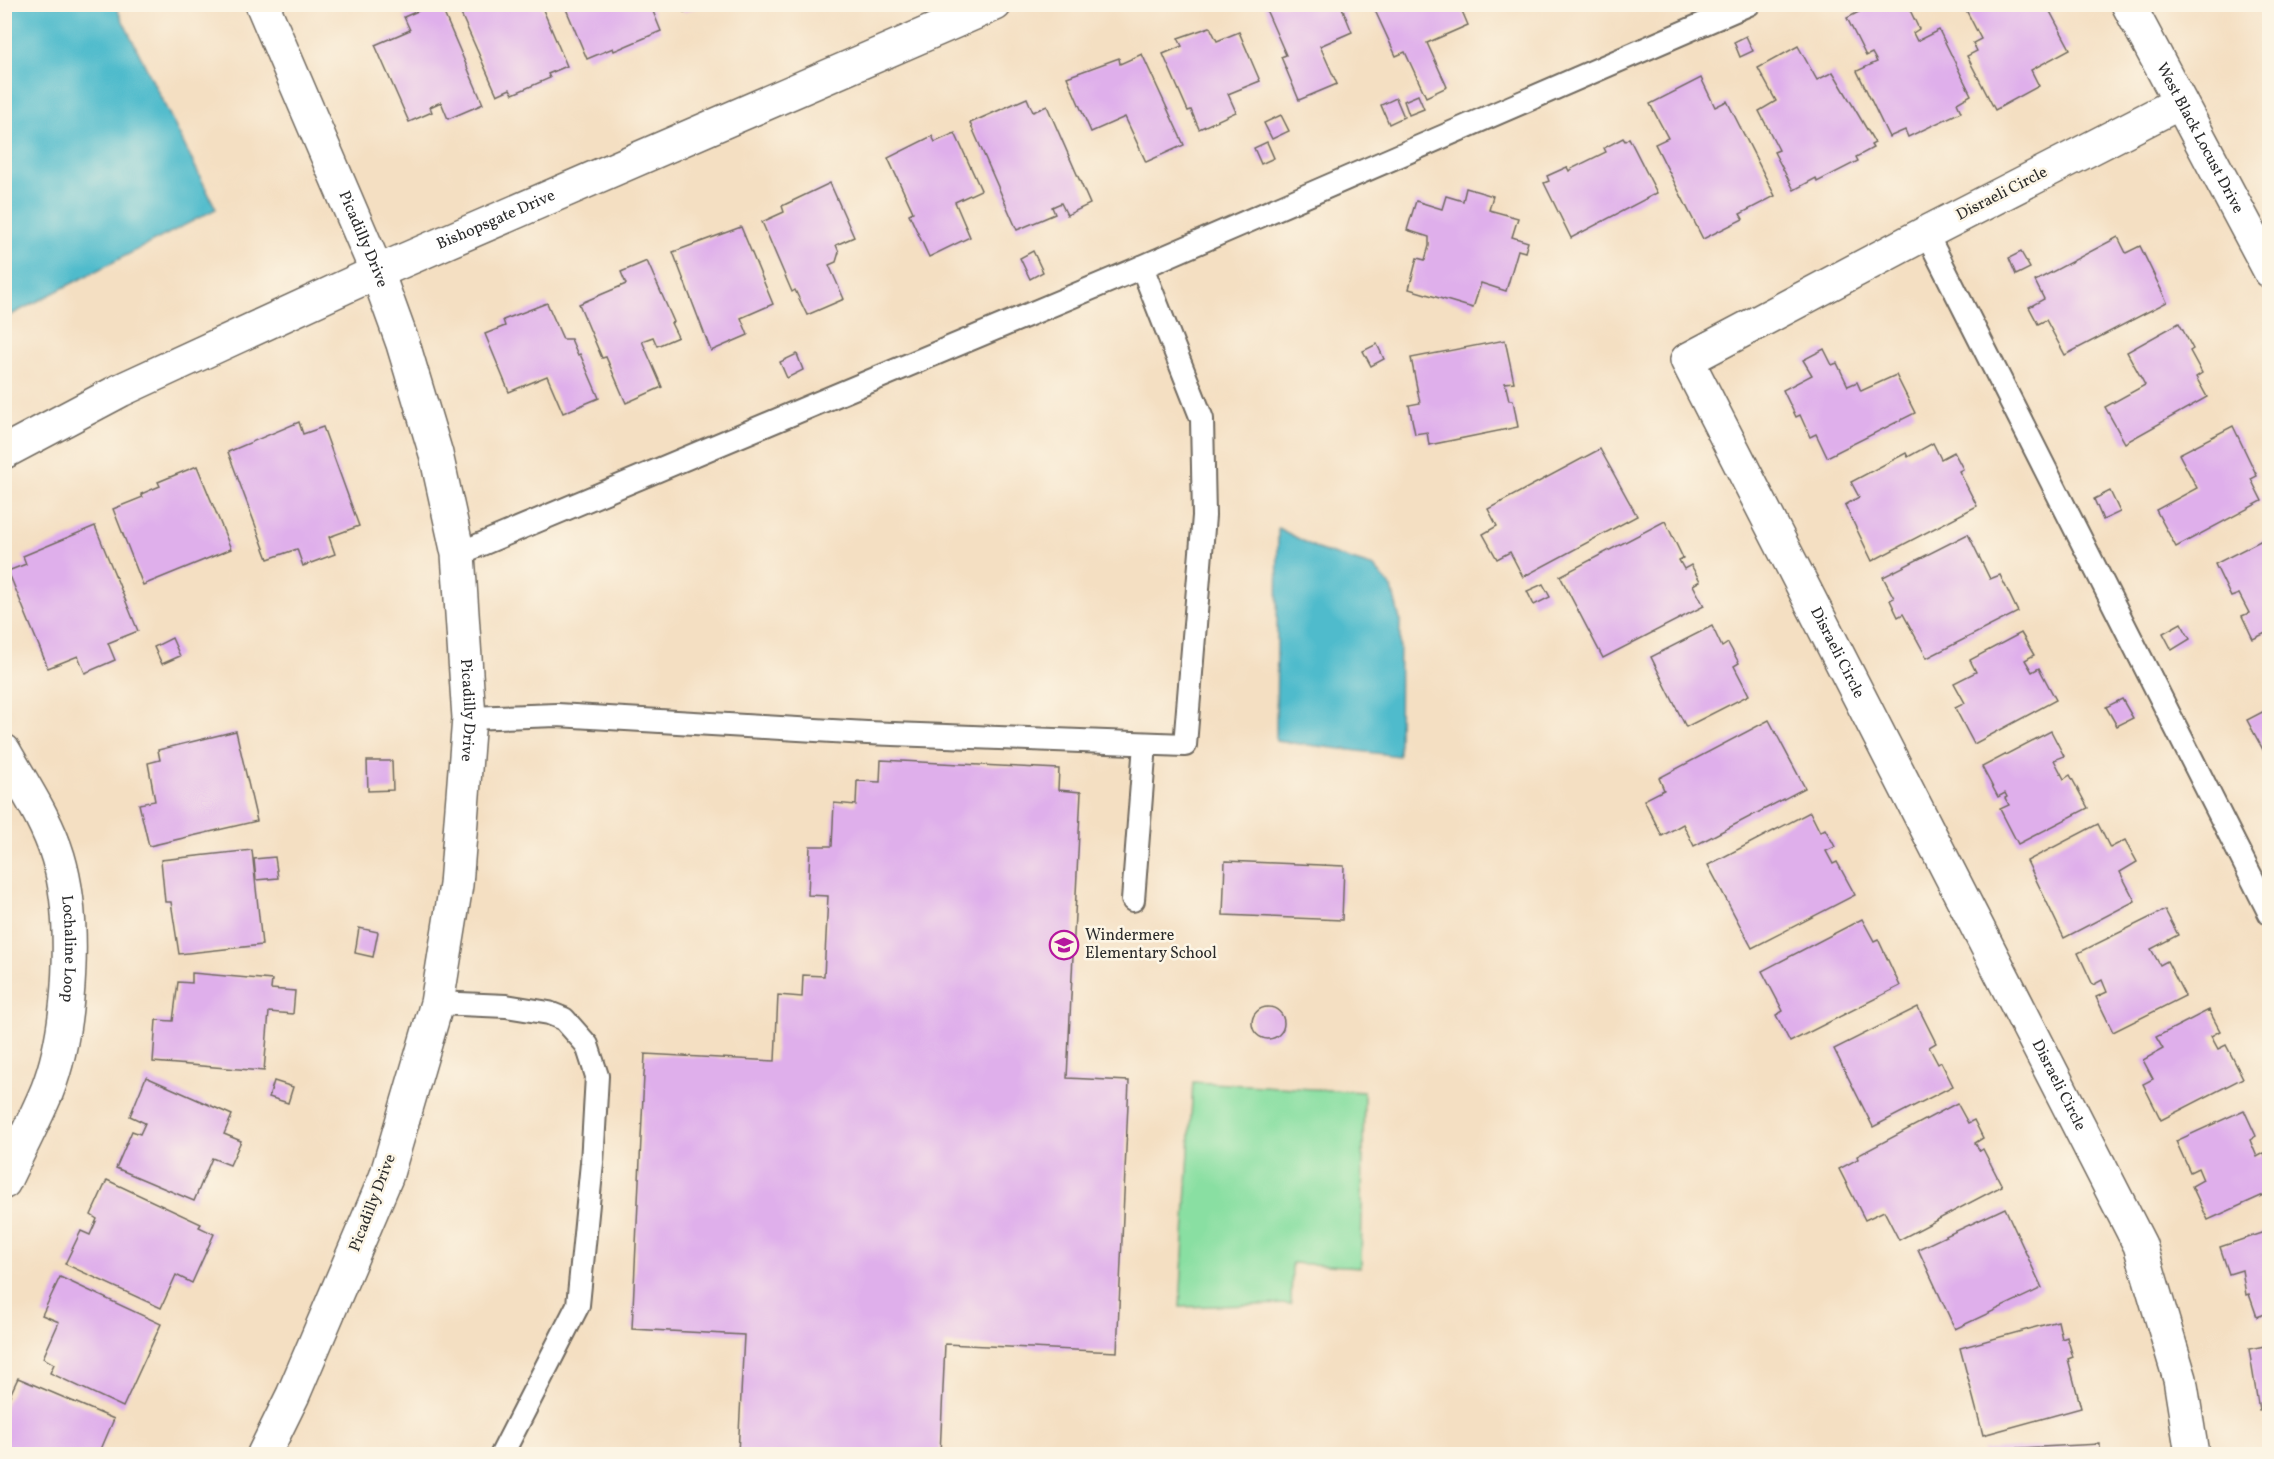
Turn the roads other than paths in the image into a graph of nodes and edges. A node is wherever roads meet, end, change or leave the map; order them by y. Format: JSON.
{"nodes":[{"id":1,"x":995,"y":4,"type":"edge"},
{"id":2,"x":1749,"y":4,"type":"edge"},
{"id":3,"x":2128,"y":4,"type":"edge"},
{"id":4,"x":270,"y":7,"type":"edge"},
{"id":5,"x":2179,"y":103,"type":"junction"},
{"id":6,"x":1926,"y":232,"type":"junction"},
{"id":7,"x":1142,"y":267,"type":"junction"},
{"id":8,"x":2270,"y":271,"type":"edge"},
{"id":9,"x":377,"y":272,"type":"junction"},
{"id":10,"x":4,"y":452,"type":"edge"},
{"id":11,"x":458,"y":554,"type":"junction"},
{"id":12,"x":469,"y":718,"type":"junction"},
{"id":13,"x":1145,"y":744,"type":"junction"},
{"id":14,"x":4,"y":751,"type":"edge"},
{"id":15,"x":1133,"y":900,"type":"dead end"},
{"id":16,"x":2270,"y":914,"type":"edge"},
{"id":17,"x":437,"y":1003,"type":"junction"},
{"id":18,"x":4,"y":1182,"type":"edge"},
{"id":19,"x":264,"y":1455,"type":"edge"},
{"id":20,"x":502,"y":1455,"type":"edge"},
{"id":21,"x":2192,"y":1455,"type":"edge"}],
"edges":[{"from":1,"to":9,"type":"street","name":"Bishopsgate Drive"},
{"from":2,"to":7,"type":"lane"},
{"from":3,"to":5,"type":"street","name":"West Black Locust Drive"},
{"from":4,"to":9,"type":"street","name":"Picadilly Drive"},
{"from":5,"to":6,"type":"street","name":"Disraeli Circle"},
{"from":5,"to":8,"type":"street","name":"West Black Locust Drive"},
{"from":6,"to":16,"type":"lane"},
{"from":6,"to":21,"type":"street","name":"Disraeli Circle"},
{"from":7,"to":11,"type":"lane"},
{"from":7,"to":13,"type":"lane"},
{"from":9,"to":10,"type":"street","name":"Bishopsgate Drive"},
{"from":9,"to":11,"type":"street","name":"Picadilly Drive"},
{"from":11,"to":12,"type":"street","name":"Picadilly Drive"},
{"from":12,"to":13,"type":"lane"},
{"from":12,"to":17,"type":"street","name":"Picadilly Drive"},
{"from":13,"to":15,"type":"lane"},
{"from":14,"to":18,"type":"street","name":"Lochaline Loop"},
{"from":17,"to":19,"type":"street","name":"Picadilly Drive"},
{"from":17,"to":20,"type":"lane"}]}
